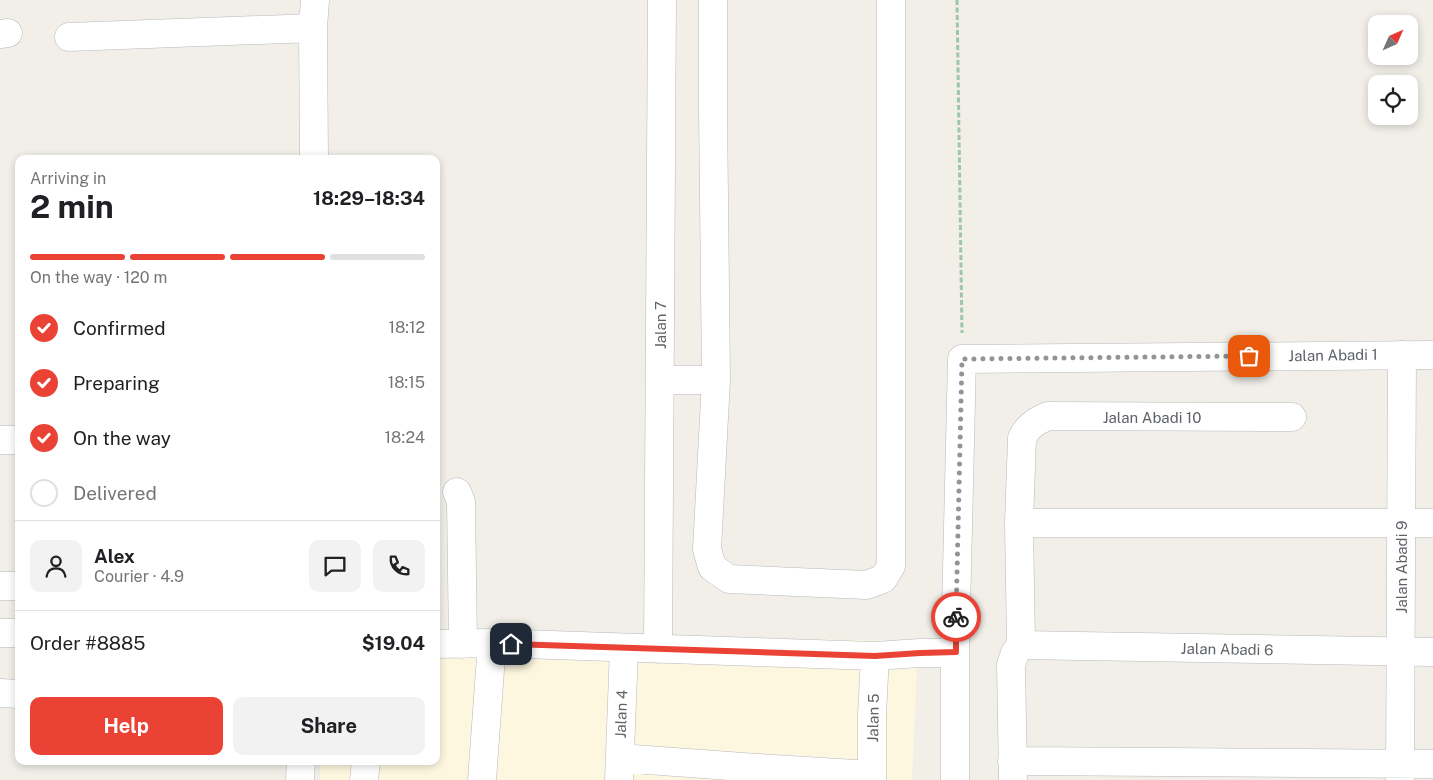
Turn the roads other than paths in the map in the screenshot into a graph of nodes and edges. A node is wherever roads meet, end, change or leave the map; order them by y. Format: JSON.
{"nodes":[{"id":1,"x":315,"y":0,"type":"edge"},
{"id":2,"x":662,"y":0,"type":"edge"},
{"id":3,"x":713,"y":0,"type":"edge"},
{"id":4,"x":892,"y":0,"type":"edge"},
{"id":5,"x":313,"y":28,"type":"junction"},
{"id":6,"x":69,"y":37,"type":"dead end"},
{"id":7,"x":314,"y":155,"type":"edge"},
{"id":8,"x":1433,"y":354,"type":"edge"},
{"id":9,"x":1402,"y":355,"type":"junction"},
{"id":10,"x":660,"y":380,"type":"junction"},
{"id":11,"x":716,"y":380,"type":"junction"},
{"id":12,"x":1292,"y":417,"type":"dead end"},
{"id":13,"x":0,"y":440,"type":"edge"},
{"id":14,"x":15,"y":440,"type":"edge"},
{"id":15,"x":456,"y":492,"type":"dead end"},
{"id":16,"x":1019,"y":523,"type":"junction"},
{"id":17,"x":1401,"y":523,"type":"junction"},
{"id":18,"x":1433,"y":523,"type":"edge"},
{"id":19,"x":0,"y":586,"type":"edge"},
{"id":20,"x":15,"y":586,"type":"edge"},
{"id":21,"x":0,"y":633,"type":"edge"},
{"id":22,"x":15,"y":633,"type":"edge"},
{"id":23,"x":450,"y":644,"type":"edge"},
{"id":24,"x":492,"y":644,"type":"junction"},
{"id":25,"x":1021,"y":645,"type":"junction"},
{"id":26,"x":624,"y":648,"type":"junction"},
{"id":27,"x":658,"y":649,"type":"junction"},
{"id":28,"x":1400,"y":651,"type":"junction"},
{"id":29,"x":956,"y":652,"type":"junction"},
{"id":30,"x":1433,"y":652,"type":"edge"},
{"id":31,"x":875,"y":656,"type":"junction"},
{"id":32,"x":0,"y":693,"type":"edge"},
{"id":33,"x":15,"y":694,"type":"edge"},
{"id":34,"x":1433,"y":764,"type":"edge"},
{"id":35,"x":301,"y":765,"type":"edge"},
{"id":36,"x":366,"y":765,"type":"edge"},
{"id":37,"x":619,"y":769,"type":"edge"},
{"id":38,"x":1012,"y":771,"type":"edge"},
{"id":39,"x":1400,"y":772,"type":"edge"},
{"id":40,"x":742,"y":774,"type":"edge"},
{"id":41,"x":872,"y":777,"type":"edge"},
{"id":42,"x":300,"y":780,"type":"edge"},
{"id":43,"x":364,"y":780,"type":"edge"},
{"id":44,"x":482,"y":780,"type":"edge"},
{"id":45,"x":955,"y":780,"type":"edge"}],
"edges":[{"from":1,"to":5,"type":"street"},
{"from":2,"to":10,"type":"street","name":"Jalan 7"},
{"from":3,"to":11,"type":"street"},
{"from":4,"to":11,"type":"street"},
{"from":5,"to":6,"type":"street"},
{"from":5,"to":7,"type":"street"},
{"from":8,"to":9,"type":"street","name":"Jalan Abadi 1"},
{"from":9,"to":17,"type":"street","name":"Jalan Abadi 9"},
{"from":9,"to":29,"type":"street","name":"Jalan Abadi 1"},
{"from":10,"to":11,"type":"street"},
{"from":10,"to":27,"type":"street","name":"Jalan 7"},
{"from":12,"to":16,"type":"street","name":"Jalan Abadi 10"},
{"from":13,"to":14,"type":"street"},
{"from":15,"to":23,"type":"street"},
{"from":16,"to":17,"type":"street"},
{"from":16,"to":25,"type":"street"},
{"from":17,"to":18,"type":"street"},
{"from":17,"to":28,"type":"street","name":"Jalan Abadi 9"},
{"from":19,"to":20,"type":"street"},
{"from":21,"to":22,"type":"street"},
{"from":23,"to":24,"type":"street"},
{"from":24,"to":26,"type":"street"},
{"from":24,"to":44,"type":"street"},
{"from":25,"to":28,"type":"street","name":"Jalan Abadi 6"},
{"from":25,"to":38,"type":"street"},
{"from":26,"to":27,"type":"street"},
{"from":26,"to":37,"type":"street","name":"Jalan 4"},
{"from":27,"to":31,"type":"street"},
{"from":28,"to":30,"type":"street","name":"Jalan Abadi 6"},
{"from":28,"to":39,"type":"street","name":"Jalan Abadi 9"},
{"from":29,"to":31,"type":"street"},
{"from":29,"to":45,"type":"street"},
{"from":31,"to":41,"type":"street","name":"Jalan 5"},
{"from":32,"to":33,"type":"street"},
{"from":34,"to":39,"type":"street"},
{"from":35,"to":42,"type":"street"},
{"from":36,"to":43,"type":"street"},
{"from":37,"to":40,"type":"street"},
{"from":38,"to":39,"type":"street"},
{"from":40,"to":41,"type":"street"}]}
